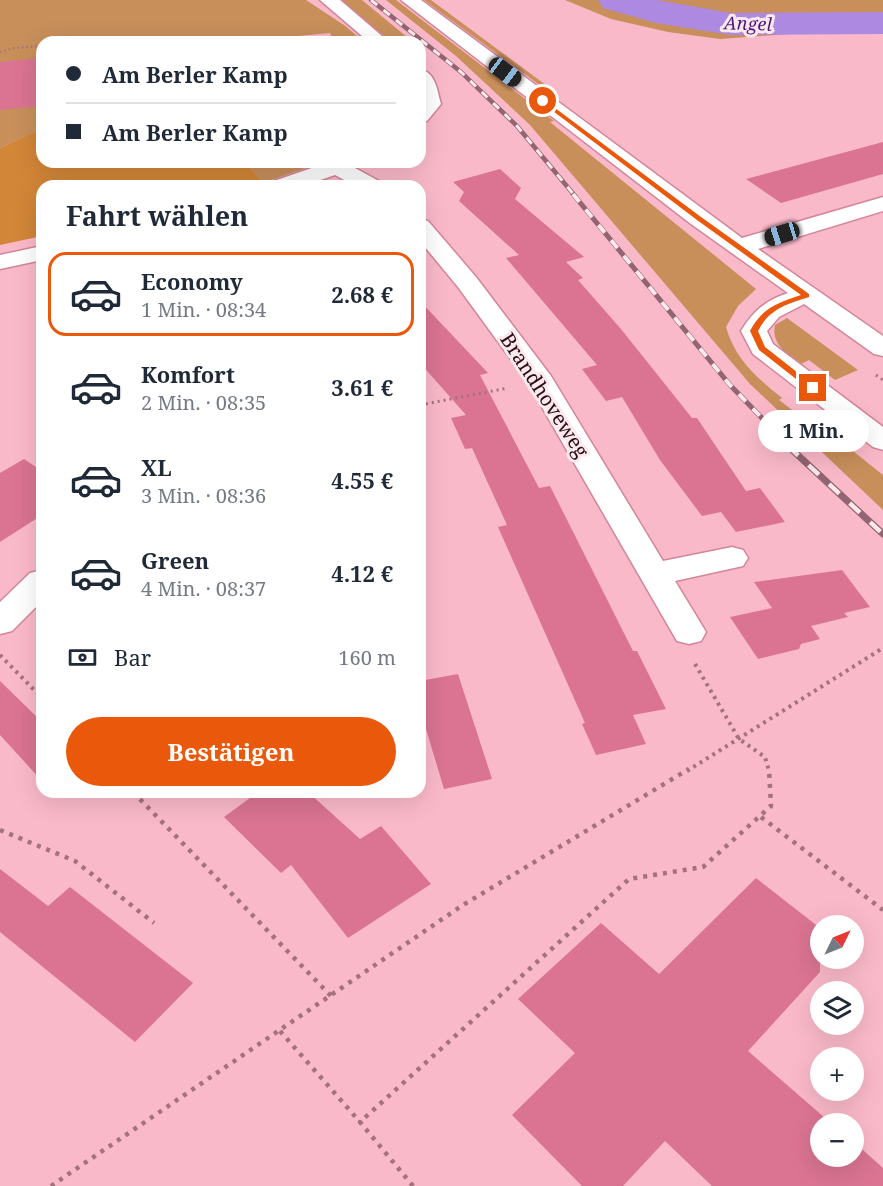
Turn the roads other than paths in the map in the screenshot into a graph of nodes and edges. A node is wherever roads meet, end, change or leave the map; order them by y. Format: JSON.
{"nodes":[{"id":1,"x":329,"y":0,"type":"edge"},
{"id":2,"x":410,"y":0,"type":"edge"},
{"id":3,"x":373,"y":36,"type":"edge"},
{"id":4,"x":426,"y":86,"type":"edge"},
{"id":5,"x":426,"y":110,"type":"edge"},
{"id":6,"x":336,"y":168,"type":"edge"},
{"id":7,"x":349,"y":168,"type":"edge"},
{"id":8,"x":300,"y":180,"type":"edge"},
{"id":9,"x":364,"y":180,"type":"edge"},
{"id":10,"x":877,"y":210,"type":"edge"},
{"id":11,"x":426,"y":233,"type":"edge"},
{"id":12,"x":739,"y":247,"type":"junction"},
{"id":13,"x":36,"y":254,"type":"edge"},
{"id":14,"x":0,"y":262,"type":"edge"},
{"id":15,"x":807,"y":295,"type":"junction"},
{"id":16,"x":883,"y":348,"type":"edge"},
{"id":17,"x":883,"y":441,"type":"edge"},
{"id":18,"x":732,"y":558,"type":"dead end"},
{"id":19,"x":655,"y":574,"type":"junction"},
{"id":20,"x":36,"y":587,"type":"edge"},
{"id":21,"x":0,"y":622,"type":"edge"},
{"id":22,"x":689,"y":632,"type":"road end"}],
"edges":[{"from":1,"to":3,"type":"street"},
{"from":2,"to":12,"type":"street"},
{"from":4,"to":5,"type":"street"},
{"from":6,"to":8,"type":"street"},
{"from":7,"to":9,"type":"street"},
{"from":10,"to":12,"type":"street"},
{"from":11,"to":19,"type":"street","name":"Brandhoveweg"},
{"from":12,"to":15,"type":"street"},
{"from":13,"to":14,"type":"street"},
{"from":15,"to":16,"type":"street"},
{"from":15,"to":17,"type":"street"},
{"from":18,"to":19,"type":"street"},
{"from":19,"to":22,"type":"street","name":"Brandhoveweg"},
{"from":20,"to":21,"type":"street"}]}
